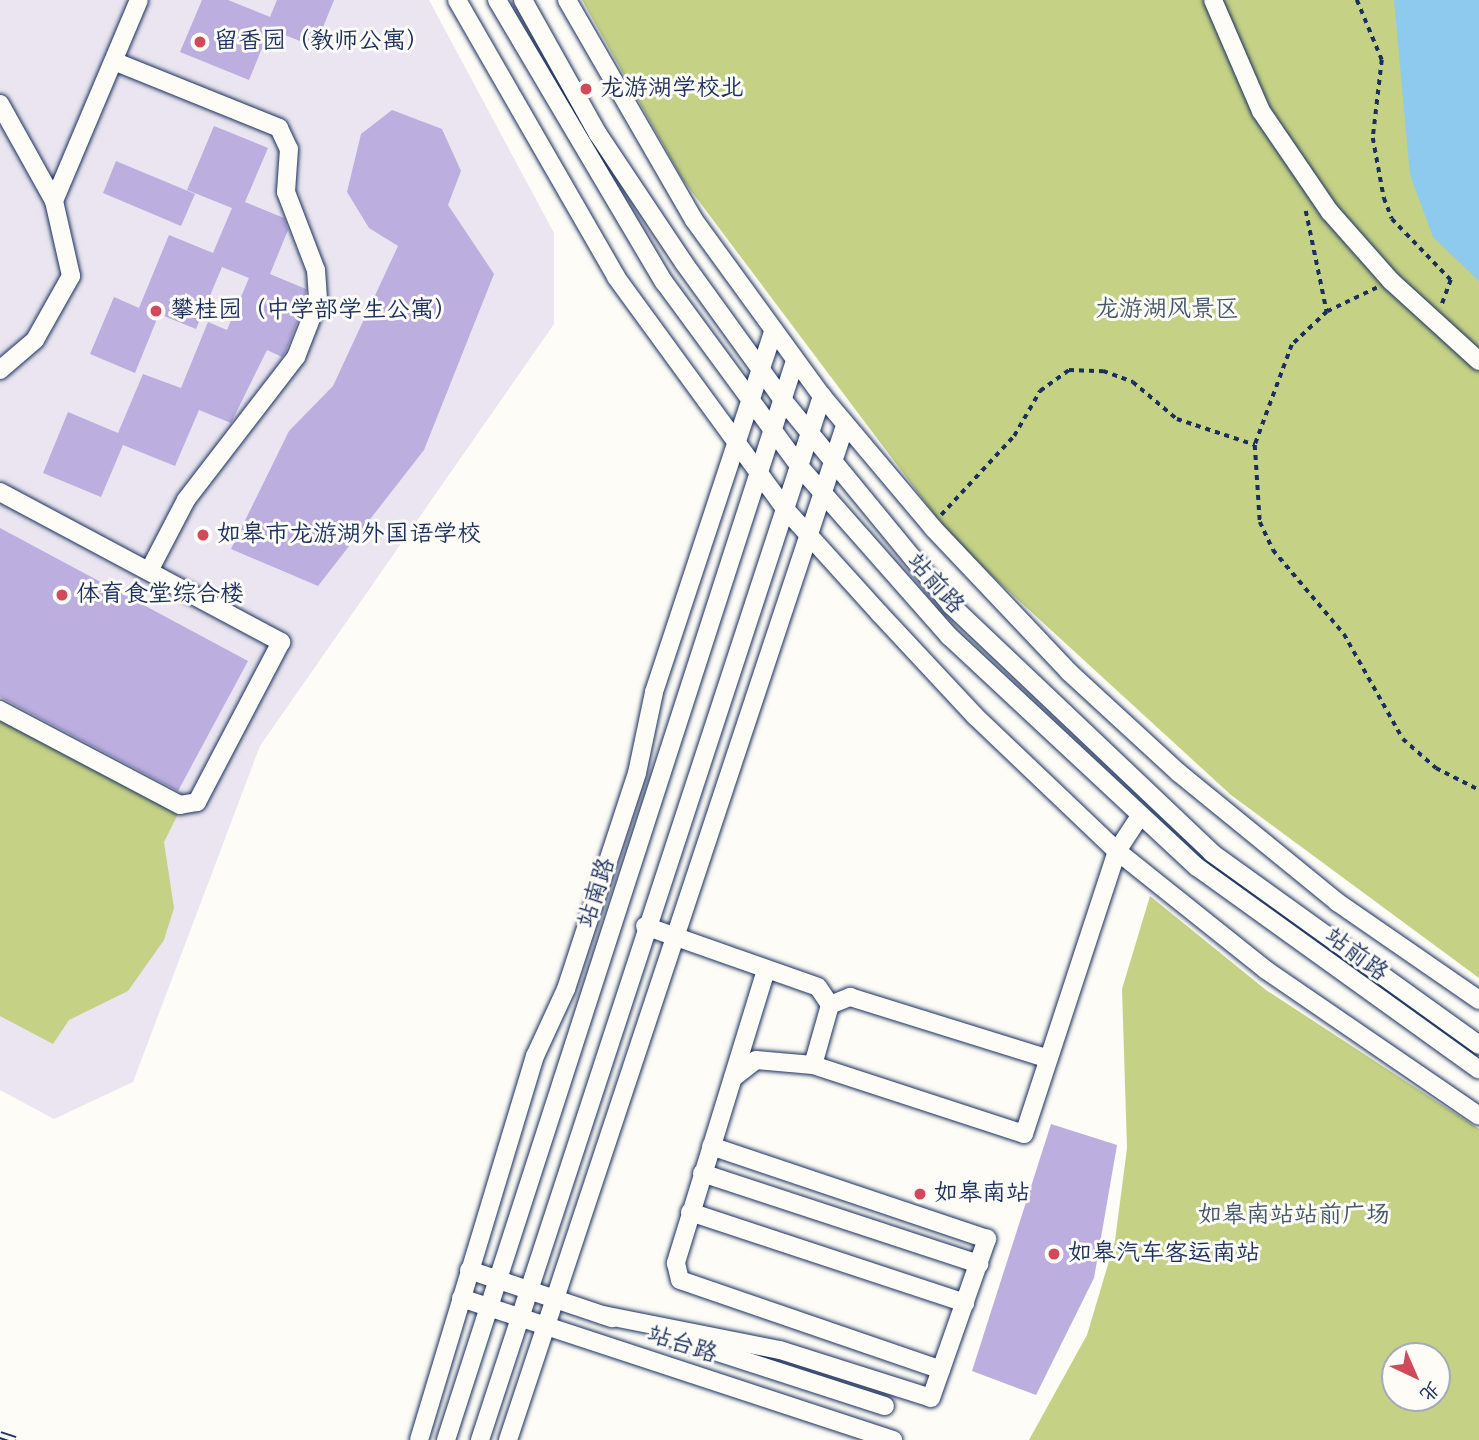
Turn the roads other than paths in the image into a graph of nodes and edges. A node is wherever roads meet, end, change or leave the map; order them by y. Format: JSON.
{"nodes":[{"id":1,"x":139,"y":0,"type":"edge"},
{"id":2,"x":457,"y":0,"type":"edge"},
{"id":3,"x":497,"y":0,"type":"edge"},
{"id":4,"x":523,"y":0,"type":"edge"},
{"id":5,"x":567,"y":0,"type":"edge"},
{"id":6,"x":1213,"y":0,"type":"edge"},
{"id":7,"x":116,"y":62,"type":"junction"},
{"id":8,"x":0,"y":104,"type":"edge"},
{"id":9,"x":54,"y":201,"type":"junction"},
{"id":10,"x":773,"y":332,"type":"junction"},
{"id":11,"x":795,"y":361,"type":"junction"},
{"id":12,"x":1479,"y":361,"type":"edge"},
{"id":13,"x":760,"y":369,"type":"junction"},
{"id":14,"x":0,"y":370,"type":"edge"},
{"id":15,"x":822,"y":396,"type":"junction"},
{"id":16,"x":782,"y":399,"type":"junction"},
{"id":17,"x":750,"y":400,"type":"junction"},
{"id":18,"x":845,"y":426,"type":"junction"},
{"id":19,"x":771,"y":430,"type":"junction"},
{"id":20,"x":810,"y":434,"type":"junction"},
{"id":21,"x":735,"y":443,"type":"junction"},
{"id":22,"x":834,"y":463,"type":"junction"},
{"id":23,"x":799,"y":466,"type":"junction"},
{"id":24,"x":757,"y":472,"type":"junction"},
{"id":25,"x":0,"y":492,"type":"edge"},
{"id":26,"x":823,"y":494,"type":"junction"},
{"id":27,"x":786,"y":510,"type":"junction"},
{"id":28,"x":809,"y":536,"type":"junction"},
{"id":29,"x":149,"y":571,"type":"junction"},
{"id":30,"x":0,"y":710,"type":"edge"},
{"id":31,"x":1140,"y":816,"type":"junction"},
{"id":32,"x":1117,"y":851,"type":"junction"},
{"id":33,"x":645,"y":926,"type":"junction"},
{"id":34,"x":674,"y":938,"type":"junction"},
{"id":35,"x":766,"y":970,"type":"junction"},
{"id":36,"x":1479,"y":1000,"type":"edge"},
{"id":37,"x":830,"y":1005,"type":"junction"},
{"id":38,"x":1479,"y":1045,"type":"edge"},
{"id":39,"x":1049,"y":1059,"type":"junction"},
{"id":40,"x":813,"y":1065,"type":"junction"},
{"id":41,"x":1479,"y":1070,"type":"edge"},
{"id":42,"x":733,"y":1078,"type":"junction"},
{"id":43,"x":1479,"y":1116,"type":"edge"},
{"id":44,"x":711,"y":1146,"type":"junction"},
{"id":45,"x":702,"y":1173,"type":"junction"},
{"id":46,"x":690,"y":1212,"type":"junction"},
{"id":47,"x":979,"y":1264,"type":"junction"},
{"id":48,"x":469,"y":1270,"type":"junction"},
{"id":49,"x":498,"y":1280,"type":"junction"},
{"id":50,"x":528,"y":1291,"type":"junction"},
{"id":51,"x":461,"y":1298,"type":"junction"},
{"id":52,"x":555,"y":1299,"type":"junction"},
{"id":53,"x":965,"y":1303,"type":"junction"},
{"id":54,"x":489,"y":1308,"type":"junction"},
{"id":55,"x":603,"y":1315,"type":"junction"},
{"id":56,"x":519,"y":1318,"type":"junction"},
{"id":57,"x":545,"y":1327,"type":"junction"},
{"id":58,"x":941,"y":1370,"type":"junction"},
{"id":59,"x":885,"y":1406,"type":"dead end"},
{"id":60,"x":895,"y":1439,"type":"edge"},
{"id":61,"x":419,"y":1440,"type":"edge"},
{"id":62,"x":446,"y":1440,"type":"edge"},
{"id":63,"x":480,"y":1440,"type":"edge"},
{"id":64,"x":508,"y":1440,"type":"edge"}],
"edges":[{"from":1,"to":7,"type":"street"},
{"from":2,"to":21,"type":"street"},
{"from":3,"to":17,"type":"street","name":"站前路"},
{"from":4,"to":13,"type":"street","name":"站前路"},
{"from":5,"to":10,"type":"street"},
{"from":6,"to":12,"type":"street"},
{"from":7,"to":9,"type":"street"},
{"from":7,"to":29,"type":"street"},
{"from":8,"to":9,"type":"street"},
{"from":9,"to":14,"type":"street"},
{"from":10,"to":11,"type":"street"},
{"from":10,"to":13,"type":"street"},
{"from":11,"to":15,"type":"street"},
{"from":11,"to":16,"type":"street","name":"站南路"},
{"from":13,"to":16,"type":"street","name":"站前路"},
{"from":13,"to":17,"type":"street"},
{"from":15,"to":18,"type":"street"},
{"from":15,"to":20,"type":"street"},
{"from":16,"to":19,"type":"street","name":"站南路"},
{"from":16,"to":20,"type":"street","name":"站前路"},
{"from":17,"to":19,"type":"street","name":"站前路"},
{"from":17,"to":21,"type":"street"},
{"from":18,"to":22,"type":"street"},
{"from":18,"to":36,"type":"street"},
{"from":19,"to":23,"type":"street","name":"站前路"},
{"from":19,"to":24,"type":"street","name":"站南路"},
{"from":20,"to":22,"type":"street","name":"站前路"},
{"from":20,"to":23,"type":"street"},
{"from":21,"to":24,"type":"street"},
{"from":21,"to":48,"type":"street"},
{"from":22,"to":26,"type":"street"},
{"from":22,"to":38,"type":"street","name":"站前路"},
{"from":23,"to":26,"type":"street","name":"站前路"},
{"from":23,"to":27,"type":"street"},
{"from":24,"to":27,"type":"street"},
{"from":24,"to":49,"type":"street","name":"站南路"},
{"from":25,"to":29,"type":"street"},
{"from":26,"to":28,"type":"street"},
{"from":26,"to":31,"type":"street","name":"站前路"},
{"from":27,"to":28,"type":"street"},
{"from":27,"to":33,"type":"street"},
{"from":28,"to":32,"type":"street"},
{"from":28,"to":34,"type":"street"},
{"from":29,"to":30,"type":"street"},
{"from":31,"to":32,"type":"street"},
{"from":31,"to":41,"type":"street","name":"站前路"},
{"from":32,"to":39,"type":"street"},
{"from":32,"to":43,"type":"street"},
{"from":33,"to":34,"type":"street"},
{"from":33,"to":50,"type":"street"},
{"from":34,"to":35,"type":"street"},
{"from":34,"to":52,"type":"street"},
{"from":35,"to":37,"type":"street"},
{"from":35,"to":42,"type":"street"},
{"from":37,"to":39,"type":"street"},
{"from":37,"to":40,"type":"street"},
{"from":39,"to":40,"type":"street"},
{"from":40,"to":42,"type":"street"},
{"from":42,"to":44,"type":"street"},
{"from":44,"to":45,"type":"street"},
{"from":44,"to":47,"type":"street"},
{"from":45,"to":46,"type":"street"},
{"from":45,"to":47,"type":"street"},
{"from":46,"to":53,"type":"street"},
{"from":46,"to":58,"type":"street"},
{"from":47,"to":53,"type":"street"},
{"from":48,"to":49,"type":"street"},
{"from":48,"to":51,"type":"street"},
{"from":49,"to":50,"type":"street"},
{"from":49,"to":54,"type":"street","name":"站南路"},
{"from":50,"to":52,"type":"street"},
{"from":50,"to":56,"type":"street"},
{"from":51,"to":54,"type":"street","name":"站台路"},
{"from":51,"to":61,"type":"street"},
{"from":52,"to":55,"type":"street"},
{"from":52,"to":57,"type":"street"},
{"from":53,"to":58,"type":"street"},
{"from":54,"to":56,"type":"street","name":"站台路"},
{"from":54,"to":62,"type":"street","name":"站南路"},
{"from":55,"to":58,"type":"street"},
{"from":55,"to":59,"type":"street"},
{"from":56,"to":57,"type":"street","name":"站台路"},
{"from":56,"to":63,"type":"street"},
{"from":57,"to":60,"type":"street","name":"站台路"},
{"from":57,"to":64,"type":"street"}]}
